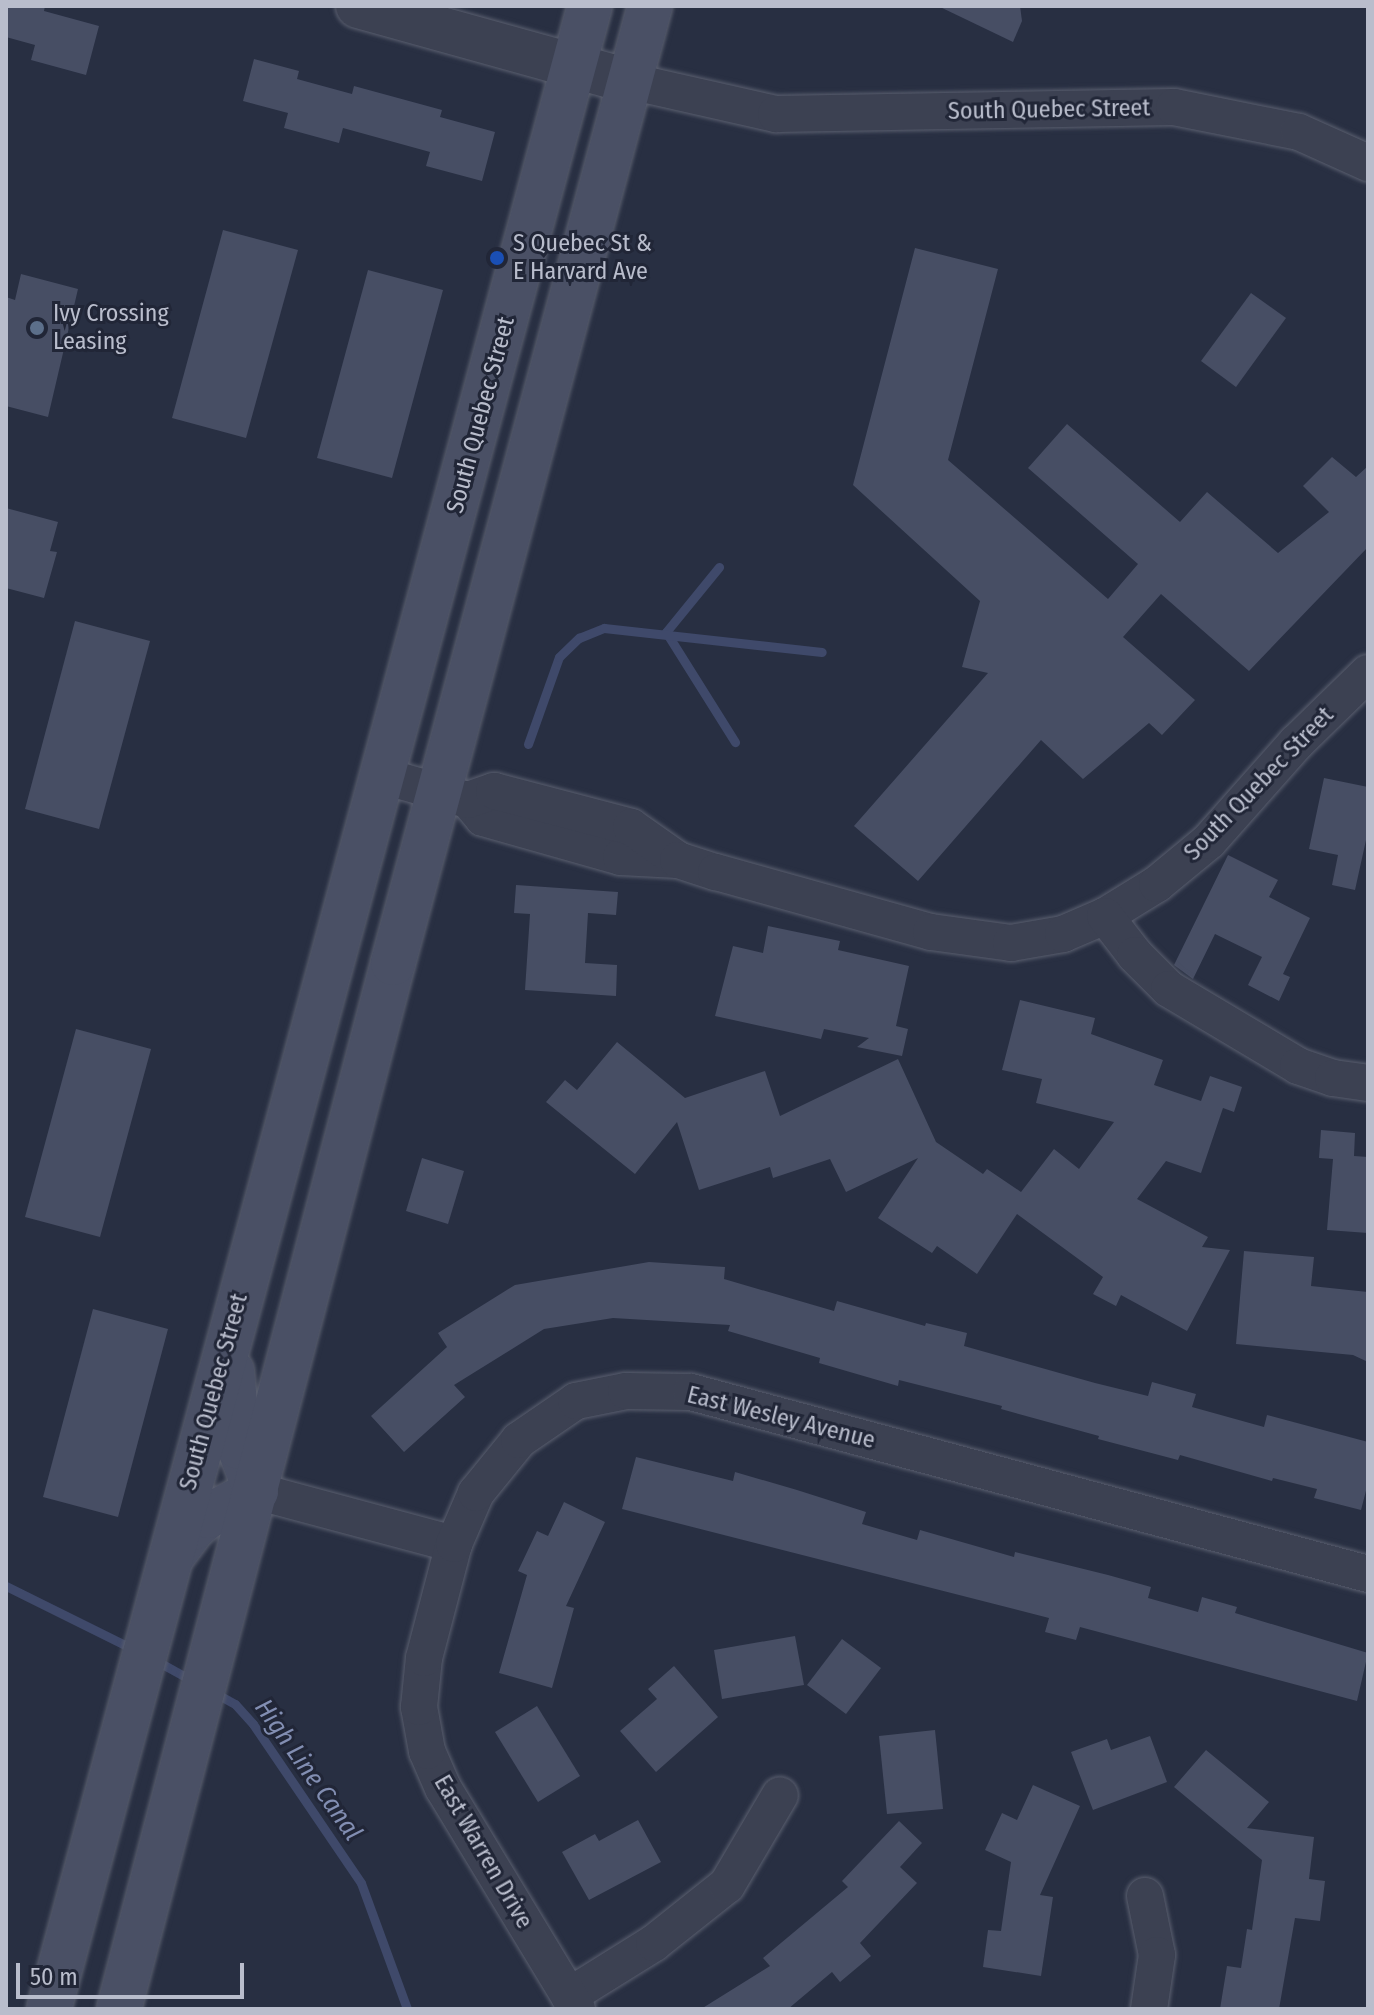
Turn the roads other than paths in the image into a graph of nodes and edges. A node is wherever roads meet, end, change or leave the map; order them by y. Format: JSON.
{"nodes":[{"id":1,"x":358,"y":6,"type":"edge"},
{"id":2,"x":590,"y":6,"type":"edge"},
{"id":3,"x":650,"y":6,"type":"edge"},
{"id":4,"x":574,"y":66,"type":"junction"},
{"id":5,"x":629,"y":81,"type":"junction"},
{"id":6,"x":1368,"y":163,"type":"edge"},
{"id":7,"x":1368,"y":673,"type":"edge"},
{"id":8,"x":383,"y":776,"type":"junction"},
{"id":9,"x":454,"y":796,"type":"junction"},
{"id":10,"x":1105,"y":916,"type":"junction"},
{"id":11,"x":1368,"y":1083,"type":"edge"},
{"id":12,"x":232,"y":1324,"type":"junction"},
{"id":13,"x":256,"y":1491,"type":"junction"},
{"id":14,"x":454,"y":1544,"type":"junction"},
{"id":15,"x":169,"y":1562,"type":"junction"},
{"id":16,"x":1368,"y":1574,"type":"edge"},
{"id":17,"x":780,"y":1795,"type":"dead end"},
{"id":18,"x":1145,"y":1896,"type":"dead end"},
{"id":19,"x":573,"y":2003,"type":"edge"},
{"id":20,"x":49,"y":2009,"type":"edge"},
{"id":21,"x":119,"y":2009,"type":"edge"},
{"id":22,"x":1149,"y":2009,"type":"edge"}],
"edges":[{"from":1,"to":4,"type":"street"},
{"from":2,"to":4,"type":"main road","name":"South Quebec Street"},
{"from":3,"to":5,"type":"main road"},
{"from":4,"to":5,"type":"street"},
{"from":4,"to":8,"type":"main road","name":"South Quebec Street"},
{"from":5,"to":6,"type":"street","name":"South Quebec Street"},
{"from":5,"to":9,"type":"main road"},
{"from":7,"to":10,"type":"street","name":"South Quebec Street"},
{"from":8,"to":9,"type":"street","name":"South Quebec Street"},
{"from":8,"to":12,"type":"main road","name":"South Quebec Street"},
{"from":9,"to":10,"type":"street","name":"South Quebec Street"},
{"from":9,"to":13,"type":"main road"},
{"from":10,"to":11,"type":"street"},
{"from":12,"to":13,"type":"main road"},
{"from":12,"to":15,"type":"main road","name":"South Quebec Street"},
{"from":13,"to":14,"type":"street"},
{"from":13,"to":15,"type":"main road"},
{"from":13,"to":21,"type":"main road"},
{"from":14,"to":16,"type":"street","name":"East Wesley Avenue"},
{"from":14,"to":19,"type":"street","name":"East Warren Drive"},
{"from":15,"to":20,"type":"main road","name":"South Quebec Street"},
{"from":17,"to":19,"type":"street"},
{"from":18,"to":22,"type":"street"}]}
